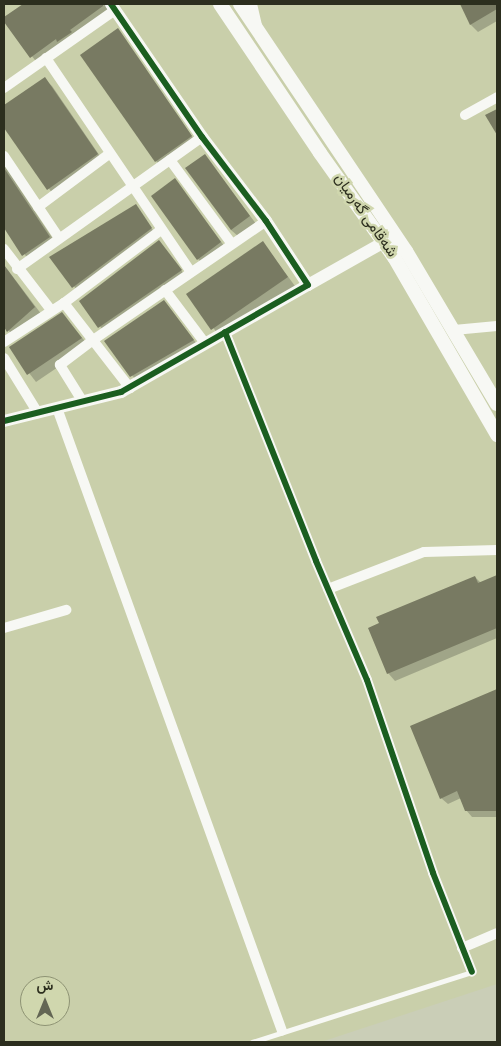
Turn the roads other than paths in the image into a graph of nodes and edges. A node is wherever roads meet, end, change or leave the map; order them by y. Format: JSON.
{"nodes":[{"id":1,"x":220,"y":4,"type":"edge"},
{"id":2,"x":240,"y":4,"type":"edge"},
{"id":3,"x":251,"y":4,"type":"edge"},
{"id":4,"x":113,"y":7,"type":"edge"},
{"id":5,"x":257,"y":28,"type":"junction"},
{"id":6,"x":46,"y":58,"type":"junction"},
{"id":7,"x":4,"y":88,"type":"edge"},
{"id":8,"x":497,"y":97,"type":"edge"},
{"id":9,"x":465,"y":115,"type":"dead end"},
{"id":10,"x":327,"y":132,"type":"junction"},
{"id":11,"x":202,"y":137,"type":"junction"},
{"id":12,"x":312,"y":141,"type":"junction"},
{"id":13,"x":109,"y":154,"type":"junction"},
{"id":14,"x":4,"y":156,"type":"edge"},
{"id":15,"x":170,"y":160,"type":"junction"},
{"id":16,"x":131,"y":187,"type":"junction"},
{"id":17,"x":38,"y":207,"type":"junction"},
{"id":18,"x":266,"y":221,"type":"junction"},
{"id":19,"x":161,"y":230,"type":"junction"},
{"id":20,"x":60,"y":238,"type":"junction"},
{"id":21,"x":384,"y":242,"type":"junction"},
{"id":22,"x":232,"y":244,"type":"junction"},
{"id":23,"x":4,"y":249,"type":"edge"},
{"id":24,"x":17,"y":268,"type":"junction"},
{"id":25,"x":191,"y":272,"type":"junction"},
{"id":26,"x":308,"y":285,"type":"junction"},
{"id":27,"x":165,"y":290,"type":"junction"},
{"id":28,"x":64,"y":303,"type":"junction"},
{"id":29,"x":52,"y":310,"type":"junction"},
{"id":30,"x":497,"y":326,"type":"edge"},
{"id":31,"x":454,"y":330,"type":"junction"},
{"id":32,"x":225,"y":332,"type":"junction"},
{"id":33,"x":93,"y":340,"type":"junction"},
{"id":34,"x":4,"y":342,"type":"edge"},
{"id":35,"x":205,"y":344,"type":"junction"},
{"id":36,"x":4,"y":358,"type":"edge"},
{"id":37,"x":130,"y":388,"type":"junction"},
{"id":38,"x":82,"y":402,"type":"junction"},
{"id":39,"x":497,"y":404,"type":"edge"},
{"id":40,"x":57,"y":408,"type":"junction"},
{"id":41,"x":38,"y":413,"type":"junction"},
{"id":42,"x":4,"y":421,"type":"edge"},
{"id":43,"x":497,"y":435,"type":"edge"},
{"id":44,"x":497,"y":550,"type":"edge"},
{"id":45,"x":328,"y":588,"type":"junction"},
{"id":46,"x":66,"y":610,"type":"dead end"},
{"id":47,"x":4,"y":628,"type":"edge"},
{"id":48,"x":497,"y":933,"type":"edge"},
{"id":49,"x":462,"y":948,"type":"junction"},
{"id":50,"x":472,"y":972,"type":"joint"},
{"id":51,"x":282,"y":1032,"type":"junction"},
{"id":52,"x":252,"y":1042,"type":"edge"}],
"edges":[{"from":1,"to":12,"type":"main road","name":"شەقامی گەرمیان"},
{"from":2,"to":5,"type":"main road","name":"شەقامی گەرمیان"},
{"from":3,"to":5,"type":"street"},
{"from":4,"to":6,"type":"street"},
{"from":4,"to":11,"type":"street"},
{"from":5,"to":10,"type":"main road","name":"شەقامی گەرمیان"},
{"from":6,"to":7,"type":"street"},
{"from":6,"to":13,"type":"street"},
{"from":8,"to":9,"type":"street"},
{"from":10,"to":12,"type":"main road"},
{"from":10,"to":31,"type":"main road","name":"شەقامی گەرمیان"},
{"from":11,"to":15,"type":"street"},
{"from":11,"to":18,"type":"street"},
{"from":12,"to":21,"type":"main road","name":"شەقامی گەرمیان"},
{"from":13,"to":16,"type":"street"},
{"from":13,"to":17,"type":"street"},
{"from":14,"to":17,"type":"street"},
{"from":15,"to":16,"type":"street"},
{"from":15,"to":22,"type":"street"},
{"from":16,"to":19,"type":"street"},
{"from":16,"to":20,"type":"street"},
{"from":17,"to":20,"type":"street"},
{"from":18,"to":22,"type":"street"},
{"from":18,"to":26,"type":"street"},
{"from":19,"to":25,"type":"street"},
{"from":19,"to":28,"type":"street"},
{"from":20,"to":24,"type":"street"},
{"from":21,"to":26,"type":"street"},
{"from":21,"to":43,"type":"main road","name":"شەقامی گەرمیان"},
{"from":22,"to":25,"type":"street"},
{"from":23,"to":24,"type":"street"},
{"from":24,"to":29,"type":"street"},
{"from":25,"to":27,"type":"street"},
{"from":26,"to":32,"type":"street"},
{"from":27,"to":33,"type":"street"},
{"from":27,"to":35,"type":"street"},
{"from":28,"to":29,"type":"street"},
{"from":28,"to":33,"type":"street"},
{"from":29,"to":34,"type":"street"},
{"from":30,"to":31,"type":"street"},
{"from":31,"to":39,"type":"main road","name":"شەقامی گەرمیان"},
{"from":32,"to":35,"type":"street"},
{"from":32,"to":45,"type":"street"},
{"from":33,"to":37,"type":"street"},
{"from":33,"to":38,"type":"street"},
{"from":35,"to":37,"type":"street"},
{"from":36,"to":41,"type":"street"},
{"from":37,"to":38,"type":"street"},
{"from":38,"to":40,"type":"street"},
{"from":40,"to":41,"type":"street"},
{"from":40,"to":51,"type":"street"},
{"from":41,"to":42,"type":"street"},
{"from":44,"to":45,"type":"street"},
{"from":45,"to":49,"type":"street"},
{"from":46,"to":47,"type":"street"},
{"from":48,"to":49,"type":"street"},
{"from":49,"to":50,"type":"street"},
{"from":50,"to":51,"type":"lane"},
{"from":51,"to":52,"type":"lane"}]}
